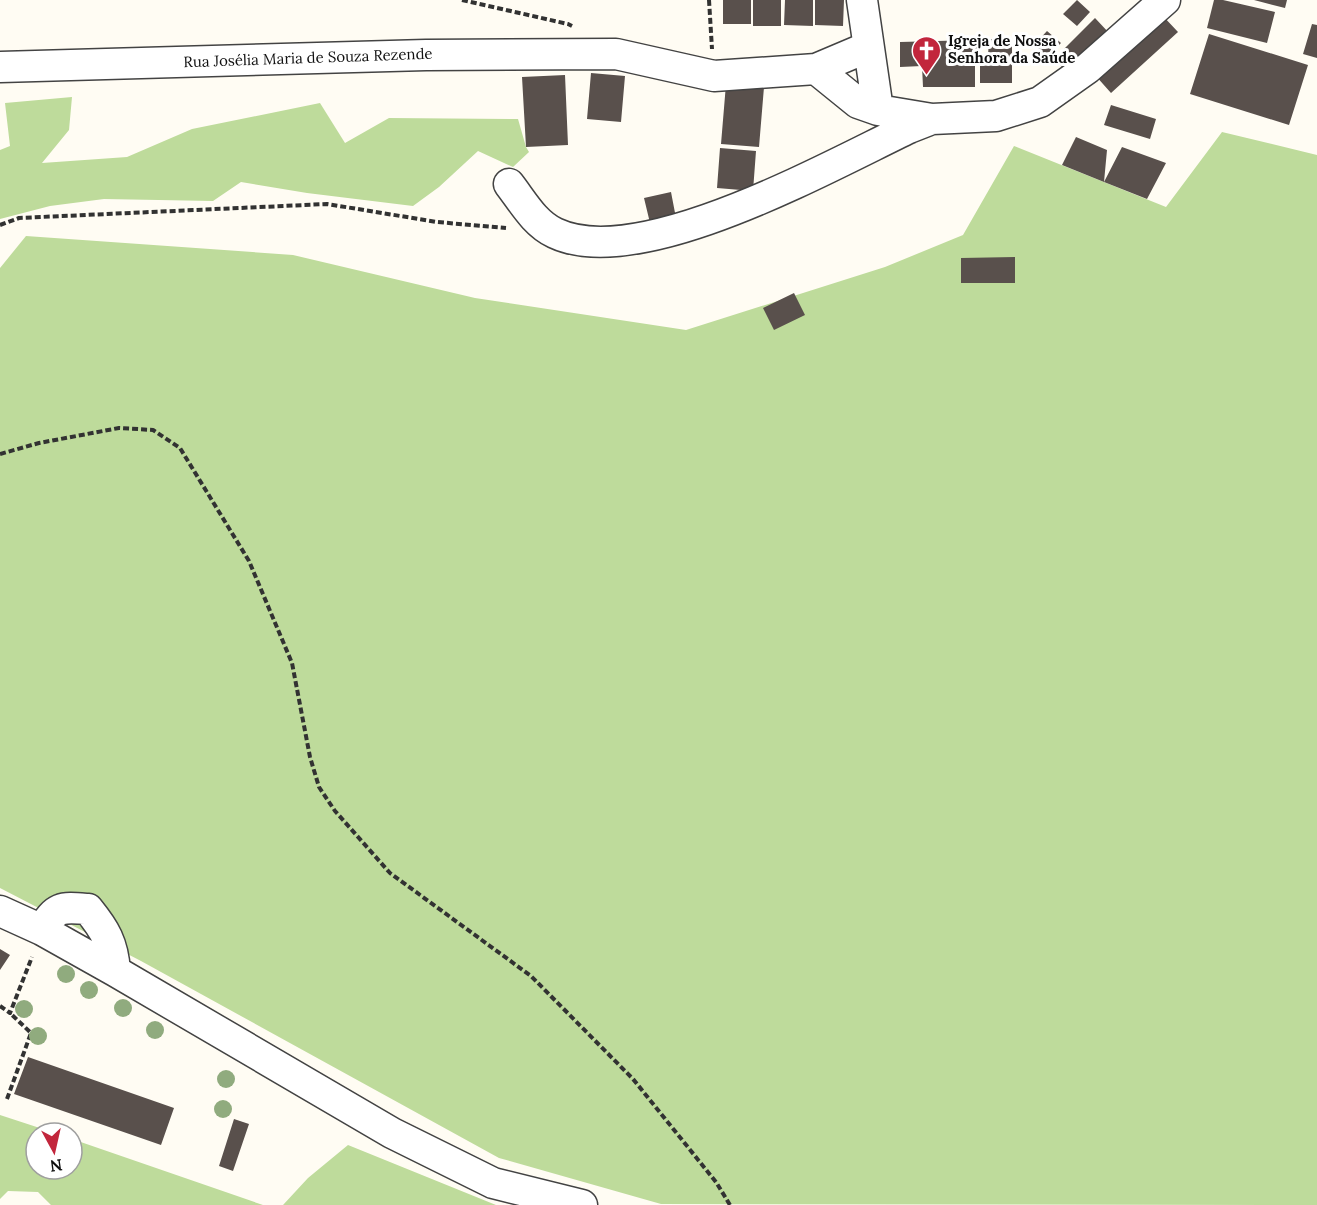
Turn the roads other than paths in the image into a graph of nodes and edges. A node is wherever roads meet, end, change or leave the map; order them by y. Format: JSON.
{"nodes":[{"id":1,"x":862,"y":0,"type":"edge"},
{"id":2,"x":1165,"y":0,"type":"edge"},
{"id":3,"x":868,"y":46,"type":"junction"},
{"id":4,"x":0,"y":67,"type":"edge"},
{"id":5,"x":816,"y":69,"type":"junction"},
{"id":6,"x":878,"y":110,"type":"junction"},
{"id":7,"x":932,"y":119,"type":"junction"},
{"id":8,"x":509,"y":184,"type":"dead end"},
{"id":9,"x":0,"y":911,"type":"edge"},
{"id":10,"x":38,"y":941,"type":"junction"},
{"id":11,"x":115,"y":970,"type":"junction"},
{"id":12,"x":582,"y":1205,"type":"edge"}],
"edges":[{"from":1,"to":3,"type":"street"},
{"from":2,"to":7,"type":"street"},
{"from":3,"to":5,"type":"street","name":"Rua Josélia Maria de Souza Rezende"},
{"from":3,"to":6,"type":"street"},
{"from":4,"to":5,"type":"street","name":"Rua Josélia Maria de Souza Rezende"},
{"from":5,"to":6,"type":"street"},
{"from":6,"to":7,"type":"street"},
{"from":7,"to":8,"type":"street"},
{"from":9,"to":10,"type":"street"},
{"from":10,"to":11,"type":"street"},
{"from":10,"to":11,"type":"street"},
{"from":11,"to":12,"type":"street"}]}
